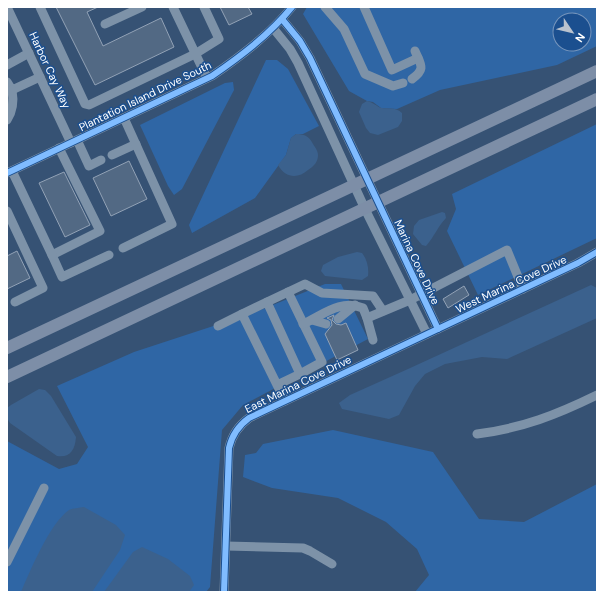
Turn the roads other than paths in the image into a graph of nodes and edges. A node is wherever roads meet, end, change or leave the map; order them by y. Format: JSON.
{"nodes":[{"id":1,"x":7,"y":7,"type":"edge"},
{"id":2,"x":40,"y":7,"type":"edge"},
{"id":3,"x":142,"y":7,"type":"edge"},
{"id":4,"x":173,"y":7,"type":"edge"},
{"id":5,"x":204,"y":7,"type":"edge"},
{"id":6,"x":292,"y":7,"type":"edge"},
{"id":7,"x":364,"y":7,"type":"edge"},
{"id":8,"x":327,"y":8,"type":"edge"},
{"id":9,"x":282,"y":19,"type":"junction"},
{"id":10,"x":105,"y":24,"type":"dead end"},
{"id":11,"x":273,"y":28,"type":"junction"},
{"id":12,"x":29,"y":53,"type":"junction"},
{"id":13,"x":195,"y":54,"type":"junction"},
{"id":14,"x":7,"y":65,"type":"edge"},
{"id":15,"x":597,"y":71,"type":"edge"},
{"id":16,"x":40,"y":77,"type":"junction"},
{"id":17,"x":206,"y":78,"type":"junction"},
{"id":18,"x":412,"y":80,"type":"dead end"},
{"id":19,"x":7,"y":82,"type":"edge"},
{"id":20,"x":403,"y":83,"type":"dead end"},
{"id":21,"x":12,"y":90,"type":"junction"},
{"id":22,"x":597,"y":99,"type":"edge"},
{"id":23,"x":124,"y":118,"type":"junction"},
{"id":24,"x":7,"y":120,"type":"edge"},
{"id":25,"x":74,"y":142,"type":"junction"},
{"id":26,"x":136,"y":144,"type":"junction"},
{"id":27,"x":60,"y":148,"type":"junction"},
{"id":28,"x":112,"y":155,"type":"dead end"},
{"id":29,"x":101,"y":160,"type":"dead end"},
{"id":30,"x":10,"y":172,"type":"edge"},
{"id":31,"x":367,"y":179,"type":"junction"},
{"id":32,"x":354,"y":185,"type":"junction"},
{"id":33,"x":378,"y":203,"type":"junction"},
{"id":34,"x":365,"y":209,"type":"junction"},
{"id":35,"x":7,"y":211,"type":"edge"},
{"id":36,"x":11,"y":230,"type":"edge"},
{"id":37,"x":123,"y":248,"type":"dead end"},
{"id":38,"x":597,"y":252,"type":"edge"},
{"id":39,"x":52,"y":255,"type":"junction"},
{"id":40,"x":109,"y":255,"type":"dead end"},
{"id":41,"x":523,"y":289,"type":"junction"},
{"id":42,"x":288,"y":292,"type":"junction"},
{"id":43,"x":421,"y":294,"type":"junction"},
{"id":44,"x":410,"y":300,"type":"junction"},
{"id":45,"x":15,"y":302,"type":"dead end"},
{"id":46,"x":267,"y":302,"type":"junction"},
{"id":47,"x":354,"y":305,"type":"junction"},
{"id":48,"x":383,"y":311,"type":"junction"},
{"id":49,"x":242,"y":314,"type":"junction"},
{"id":50,"x":367,"y":318,"type":"junction"},
{"id":51,"x":338,"y":319,"type":"dead end"},
{"id":52,"x":312,"y":320,"type":"junction"},
{"id":53,"x":303,"y":324,"type":"junction"},
{"id":54,"x":326,"y":324,"type":"dead end"},
{"id":55,"x":218,"y":326,"type":"dead end"},
{"id":56,"x":432,"y":332,"type":"junction"},
{"id":57,"x":373,"y":340,"type":"dead end"},
{"id":58,"x":7,"y":348,"type":"edge"},
{"id":59,"x":300,"y":374,"type":"junction"},
{"id":60,"x":7,"y":377,"type":"edge"},
{"id":61,"x":277,"y":385,"type":"junction"},
{"id":62,"x":597,"y":395,"type":"edge"},
{"id":63,"x":285,"y":401,"type":"junction"},
{"id":64,"x":477,"y":434,"type":"dead end"},
{"id":65,"x":44,"y":488,"type":"dead end"},
{"id":66,"x":226,"y":546,"type":"junction"},
{"id":67,"x":7,"y":562,"type":"edge"},
{"id":68,"x":332,"y":564,"type":"dead end"},
{"id":69,"x":224,"y":592,"type":"edge"}],
"edges":[{"from":1,"to":12,"type":"street","name":"Harbor Cay Way"},
{"from":2,"to":13,"type":"street"},
{"from":3,"to":10,"type":"street"},
{"from":4,"to":13,"type":"street"},
{"from":5,"to":13,"type":"street"},
{"from":6,"to":9,"type":"street","name":"Plantation Island Drive South"},
{"from":7,"to":18,"type":"street"},
{"from":8,"to":20,"type":"street"},
{"from":9,"to":11,"type":"street","name":"Plantation Island Drive South"},
{"from":9,"to":31,"type":"street"},
{"from":11,"to":17,"type":"street","name":"Plantation Island Drive South"},
{"from":11,"to":32,"type":"street"},
{"from":12,"to":14,"type":"street"},
{"from":12,"to":16,"type":"street","name":"Harbor Cay Way"},
{"from":13,"to":17,"type":"street"},
{"from":15,"to":31,"type":"main road"},
{"from":16,"to":21,"type":"street"},
{"from":16,"to":25,"type":"street","name":"Harbor Cay Way"},
{"from":17,"to":23,"type":"street","name":"Plantation Island Drive South"},
{"from":19,"to":21,"type":"street"},
{"from":21,"to":24,"type":"street"},
{"from":22,"to":33,"type":"main road"},
{"from":23,"to":25,"type":"street","name":"Plantation Island Drive South"},
{"from":23,"to":26,"type":"street"},
{"from":25,"to":27,"type":"street","name":"Plantation Island Drive South"},
{"from":25,"to":29,"type":"street","name":"Harbor Cay Way"},
{"from":26,"to":28,"type":"street"},
{"from":26,"to":37,"type":"street"},
{"from":27,"to":30,"type":"street","name":"Plantation Island Drive South"},
{"from":27,"to":39,"type":"street"},
{"from":30,"to":39,"type":"street"},
{"from":31,"to":32,"type":"main road"},
{"from":31,"to":33,"type":"street"},
{"from":32,"to":34,"type":"street"},
{"from":32,"to":58,"type":"main road"},
{"from":33,"to":34,"type":"main road"},
{"from":33,"to":43,"type":"street","name":"Marina Cove Drive"},
{"from":34,"to":44,"type":"street","name":"Marina Cove Drive"},
{"from":34,"to":60,"type":"main road"},
{"from":35,"to":36,"type":"street"},
{"from":36,"to":45,"type":"street"},
{"from":38,"to":41,"type":"street","name":"West Marina Cove Drive"},
{"from":39,"to":40,"type":"street"},
{"from":41,"to":43,"type":"street"},
{"from":41,"to":56,"type":"street","name":"West Marina Cove Drive"},
{"from":42,"to":46,"type":"street"},
{"from":42,"to":48,"type":"street"},
{"from":42,"to":53,"type":"street"},
{"from":43,"to":44,"type":"street"},
{"from":43,"to":56,"type":"street","name":"Marina Cove Drive"},
{"from":44,"to":48,"type":"street"},
{"from":44,"to":56,"type":"street","name":"Marina Cove Drive"},
{"from":46,"to":49,"type":"street"},
{"from":46,"to":59,"type":"street"},
{"from":47,"to":50,"type":"street"},
{"from":47,"to":51,"type":"street"},
{"from":47,"to":52,"type":"street"},
{"from":48,"to":50,"type":"street"},
{"from":49,"to":55,"type":"street"},
{"from":49,"to":61,"type":"street"},
{"from":50,"to":57,"type":"street"},
{"from":52,"to":53,"type":"street"},
{"from":52,"to":54,"type":"street"},
{"from":53,"to":59,"type":"street"},
{"from":56,"to":63,"type":"street","name":"East Marina Cove Drive"},
{"from":59,"to":61,"type":"street"},
{"from":61,"to":63,"type":"street"},
{"from":62,"to":64,"type":"street"},
{"from":63,"to":66,"type":"street","name":"East Marina Cove Drive"},
{"from":65,"to":67,"type":"street"},
{"from":66,"to":68,"type":"street"},
{"from":66,"to":69,"type":"street","name":"East Marina Cove Drive"}]}
